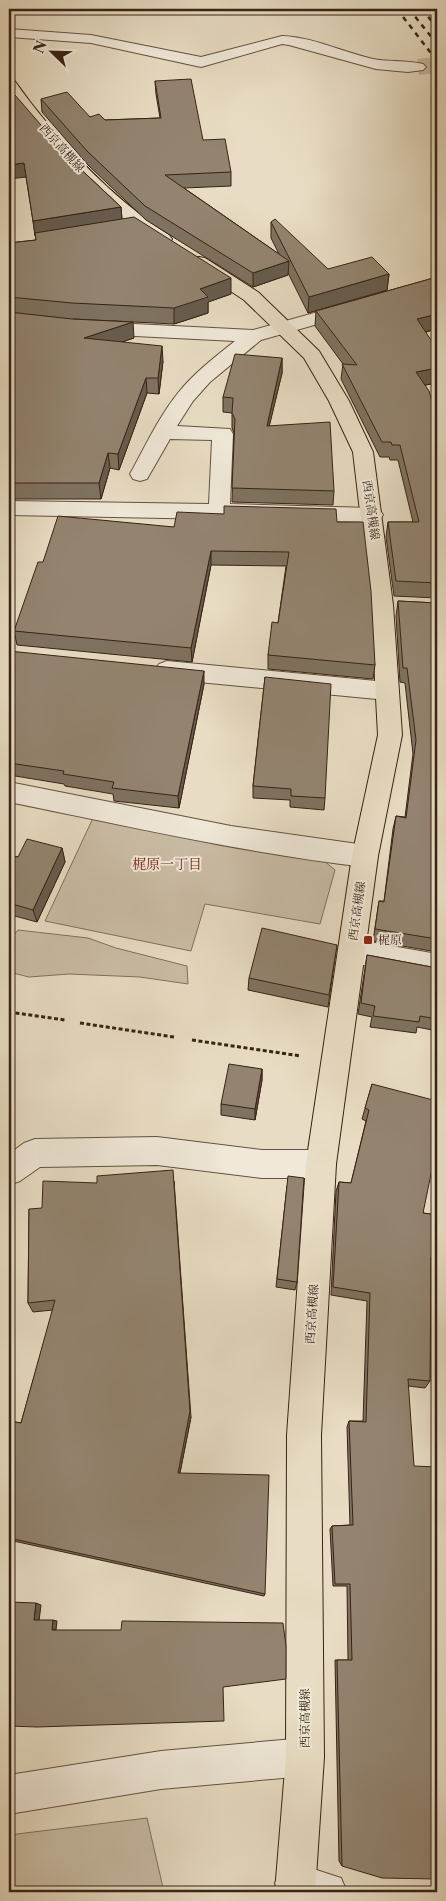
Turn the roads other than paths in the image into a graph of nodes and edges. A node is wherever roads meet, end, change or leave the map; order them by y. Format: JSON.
{"nodes":[{"id":1,"x":9,"y":33,"type":"edge"},
{"id":2,"x":418,"y":67,"type":"tunnel mouth"},
{"id":3,"x":9,"y":82,"type":"edge"},
{"id":4,"x":366,"y":304,"type":"edge"},
{"id":5,"x":74,"y":327,"type":"edge"},
{"id":6,"x":284,"y":328,"type":"junction"},
{"id":7,"x":254,"y":336,"type":"junction"},
{"id":8,"x":164,"y":432,"type":"junction"},
{"id":9,"x":140,"y":474,"type":"dead end"},
{"id":10,"x":9,"y":508,"type":"edge"},
{"id":11,"x":219,"y":511,"type":"junction"},
{"id":12,"x":372,"y":515,"type":"junction"},
{"id":13,"x":149,"y":668,"type":"edge"},
{"id":14,"x":388,"y":691,"type":"junction"},
{"id":15,"x":9,"y":792,"type":"edge"},
{"id":16,"x":365,"y":856,"type":"junction"},
{"id":17,"x":352,"y":951,"type":"junction"},
{"id":18,"x":437,"y":966,"type":"edge"},
{"id":19,"x":321,"y":1164,"type":"junction"},
{"id":20,"x":9,"y":1171,"type":"edge"},
{"id":21,"x":305,"y":1757,"type":"junction"},
{"id":22,"x":9,"y":1795,"type":"edge"},
{"id":23,"x":306,"y":1889,"type":"edge"}],
"edges":[{"from":1,"to":2,"type":"street"},
{"from":3,"to":6,"type":"main road","name":"西京高槻線"},
{"from":4,"to":6,"type":"street"},
{"from":5,"to":7,"type":"street"},
{"from":6,"to":7,"type":"street"},
{"from":6,"to":12,"type":"main road","name":"西京高槻線"},
{"from":7,"to":8,"type":"street"},
{"from":8,"to":9,"type":"street"},
{"from":8,"to":11,"type":"street"},
{"from":10,"to":11,"type":"street"},
{"from":11,"to":12,"type":"street"},
{"from":12,"to":14,"type":"main road","name":"西京高槻線"},
{"from":13,"to":14,"type":"street"},
{"from":14,"to":16,"type":"main road","name":"西京高槻線"},
{"from":15,"to":16,"type":"street"},
{"from":16,"to":17,"type":"main road","name":"西京高槻線"},
{"from":17,"to":18,"type":"street"},
{"from":17,"to":19,"type":"main road","name":"西京高槻線"},
{"from":19,"to":20,"type":"street"},
{"from":19,"to":21,"type":"main road","name":"西京高槻線"},
{"from":21,"to":22,"type":"street"},
{"from":21,"to":23,"type":"main road","name":"西京高槻線"}]}
